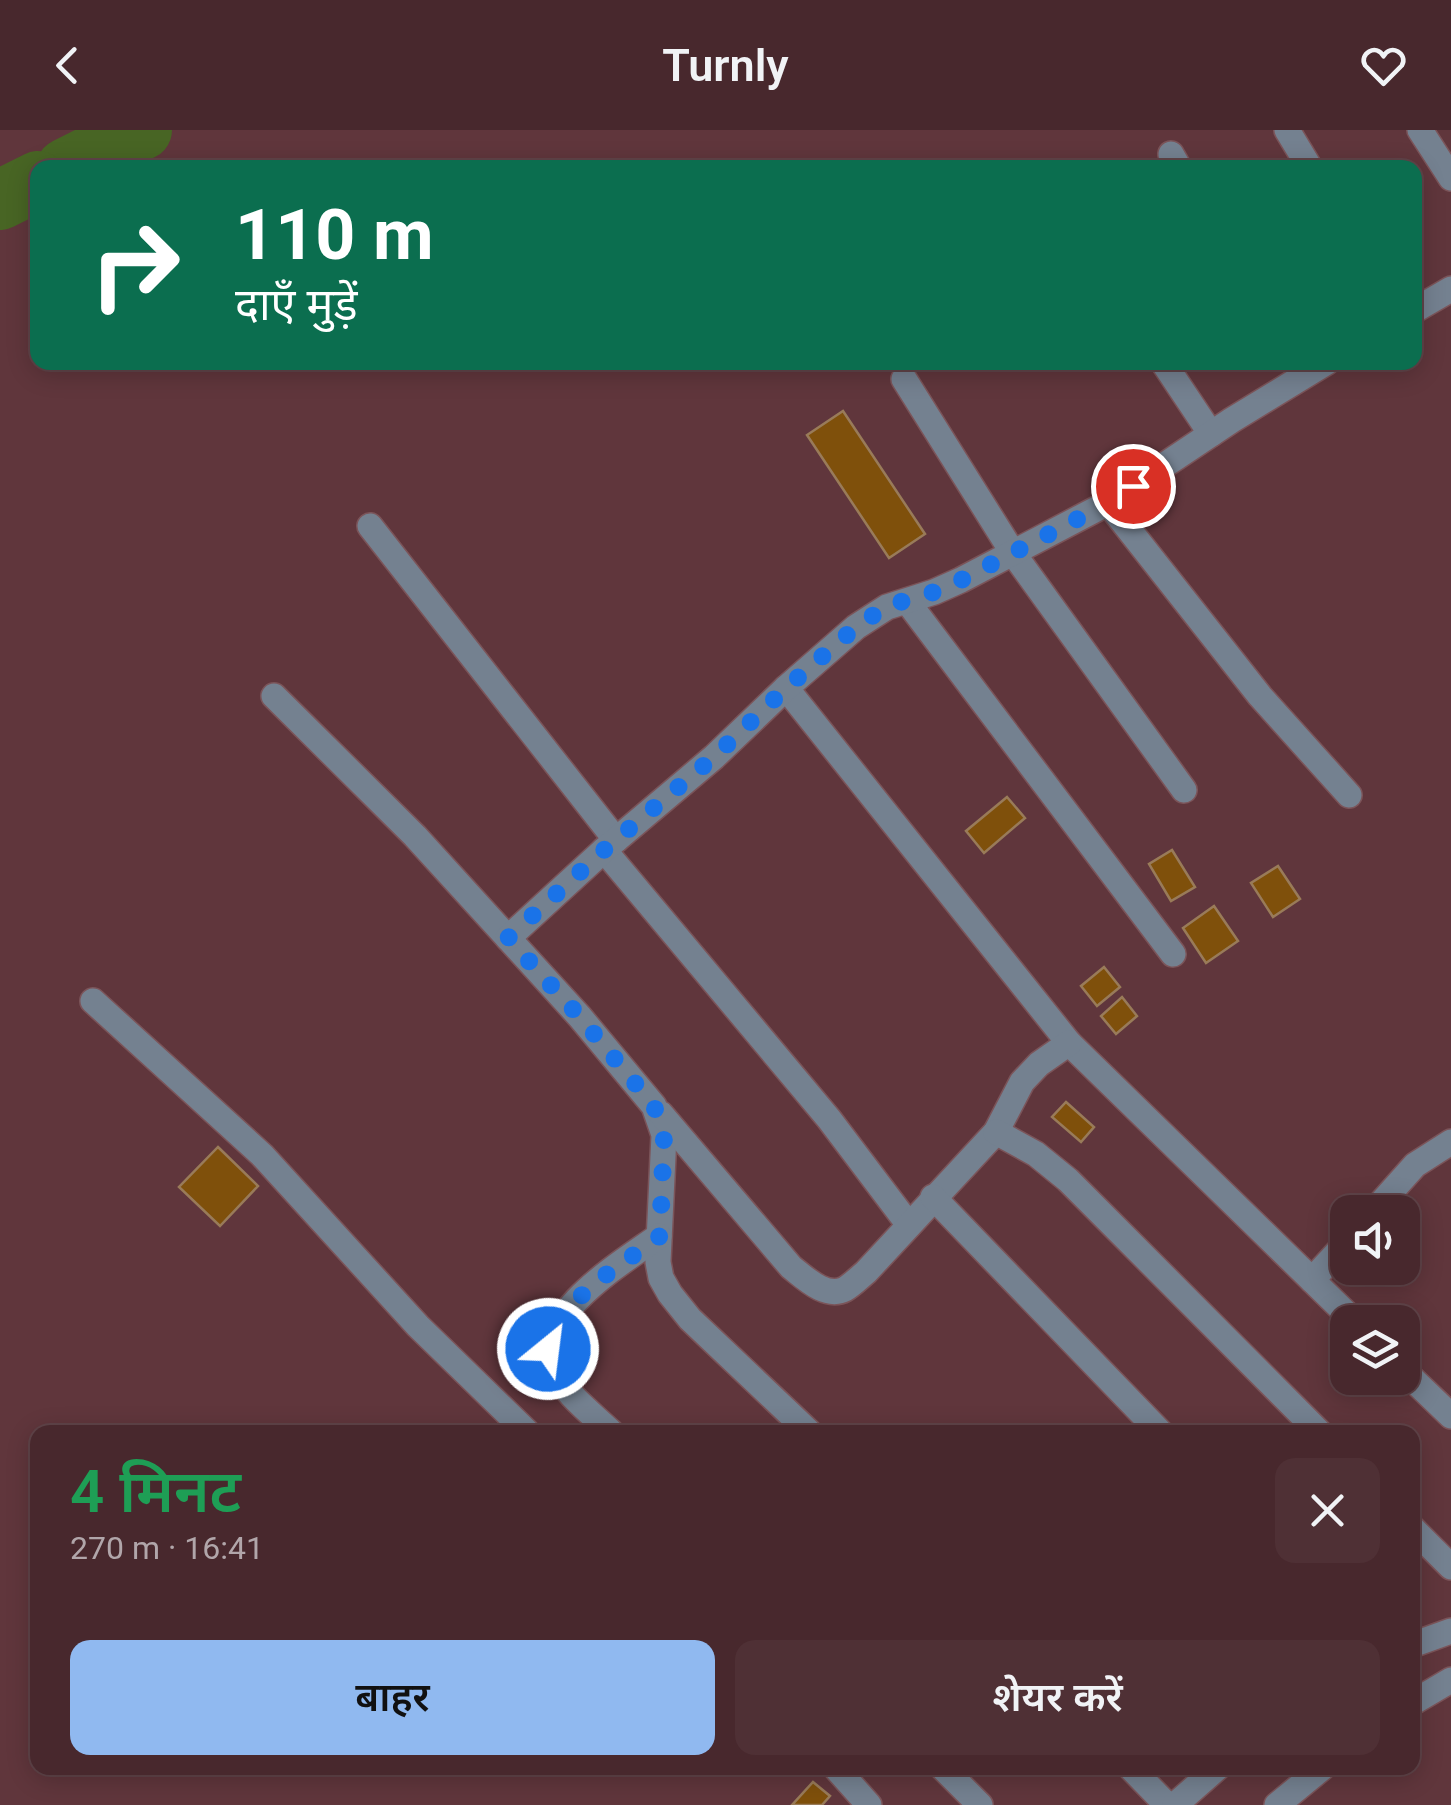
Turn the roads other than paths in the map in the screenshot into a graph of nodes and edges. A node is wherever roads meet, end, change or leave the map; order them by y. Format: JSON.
{"nodes":[{"id":1,"x":1287,"y":130,"type":"edge"},
{"id":2,"x":1420,"y":130,"type":"edge"},
{"id":3,"x":1305,"y":160,"type":"edge"},
{"id":4,"x":1451,"y":178,"type":"edge"},
{"id":5,"x":1451,"y":289,"type":"edge"},
{"id":6,"x":1422,"y":306,"type":"edge"},
{"id":7,"x":1168,"y":370,"type":"edge"},
{"id":8,"x":1307,"y":370,"type":"edge"},
{"id":9,"x":904,"y":380,"type":"dead end"},
{"id":10,"x":1211,"y":434,"type":"junction"},
{"id":11,"x":1108,"y":503,"type":"junction"},
{"id":12,"x":370,"y":526,"type":"dead end"},
{"id":13,"x":1013,"y":554,"type":"junction"},
{"id":14,"x":907,"y":601,"type":"junction"},
{"id":15,"x":786,"y":688,"type":"junction"},
{"id":16,"x":274,"y":696,"type":"dead end"},
{"id":17,"x":1184,"y":790,"type":"dead end"},
{"id":18,"x":1350,"y":795,"type":"dead end"},
{"id":19,"x":610,"y":845,"type":"junction"},
{"id":20,"x":508,"y":938,"type":"junction"},
{"id":21,"x":1172,"y":954,"type":"dead end"},
{"id":22,"x":92,"y":1001,"type":"dead end"},
{"id":23,"x":1069,"y":1043,"type":"junction"},
{"id":24,"x":654,"y":1106,"type":"junction"},
{"id":25,"x":996,"y":1132,"type":"junction"},
{"id":26,"x":1451,"y":1142,"type":"edge"},
{"id":27,"x":1388,"y":1195,"type":"edge"},
{"id":28,"x":934,"y":1197,"type":"junction"},
{"id":29,"x":909,"y":1224,"type":"junction"},
{"id":30,"x":660,"y":1236,"type":"junction"},
{"id":31,"x":1330,"y":1260,"type":"edge"},
{"id":32,"x":1312,"y":1280,"type":"junction"},
{"id":33,"x":1338,"y":1305,"type":"edge"},
{"id":34,"x":1420,"y":1386,"type":"edge"},
{"id":35,"x":1451,"y":1416,"type":"edge"},
{"id":36,"x":521,"y":1425,"type":"edge"},
{"id":37,"x":604,"y":1425,"type":"edge"},
{"id":38,"x":802,"y":1425,"type":"edge"},
{"id":39,"x":1153,"y":1425,"type":"edge"},
{"id":40,"x":1311,"y":1425,"type":"edge"},
{"id":41,"x":1420,"y":1536,"type":"edge"},
{"id":42,"x":1451,"y":1567,"type":"edge"},
{"id":43,"x":1451,"y":1630,"type":"edge"},
{"id":44,"x":1420,"y":1642,"type":"edge"},
{"id":45,"x":1451,"y":1680,"type":"edge"},
{"id":46,"x":1420,"y":1698,"type":"edge"},
{"id":47,"x":842,"y":1775,"type":"edge"},
{"id":48,"x":950,"y":1775,"type":"edge"},
{"id":49,"x":1138,"y":1775,"type":"edge"},
{"id":50,"x":1208,"y":1775,"type":"edge"},
{"id":51,"x":1313,"y":1775,"type":"edge"},
{"id":52,"x":869,"y":1805,"type":"edge"},
{"id":53,"x":980,"y":1805,"type":"edge"},
{"id":54,"x":1167,"y":1805,"type":"edge"},
{"id":55,"x":1175,"y":1805,"type":"edge"},
{"id":56,"x":1277,"y":1805,"type":"edge"}],
"edges":[{"from":1,"to":3,"type":"street"},
{"from":2,"to":4,"type":"street"},
{"from":5,"to":6,"type":"street"},
{"from":7,"to":10,"type":"street"},
{"from":8,"to":10,"type":"street"},
{"from":9,"to":13,"type":"street"},
{"from":10,"to":11,"type":"street"},
{"from":11,"to":13,"type":"street"},
{"from":11,"to":18,"type":"street"},
{"from":12,"to":19,"type":"street"},
{"from":13,"to":14,"type":"street"},
{"from":13,"to":17,"type":"street"},
{"from":14,"to":15,"type":"street"},
{"from":14,"to":21,"type":"street"},
{"from":15,"to":19,"type":"street"},
{"from":15,"to":23,"type":"street"},
{"from":16,"to":20,"type":"street"},
{"from":19,"to":20,"type":"street"},
{"from":19,"to":29,"type":"street"},
{"from":20,"to":24,"type":"street"},
{"from":22,"to":36,"type":"street"},
{"from":23,"to":25,"type":"street"},
{"from":23,"to":32,"type":"street"},
{"from":24,"to":29,"type":"street"},
{"from":24,"to":30,"type":"street"},
{"from":25,"to":28,"type":"street"},
{"from":25,"to":40,"type":"street"},
{"from":26,"to":27,"type":"street"},
{"from":28,"to":29,"type":"street"},
{"from":28,"to":39,"type":"street"},
{"from":30,"to":37,"type":"street"},
{"from":30,"to":38,"type":"street"},
{"from":31,"to":32,"type":"street"},
{"from":32,"to":33,"type":"street"},
{"from":34,"to":35,"type":"street"},
{"from":41,"to":42,"type":"street"},
{"from":43,"to":44,"type":"street"},
{"from":45,"to":46,"type":"street"},
{"from":47,"to":52,"type":"street"},
{"from":48,"to":53,"type":"street"},
{"from":49,"to":54,"type":"street"},
{"from":50,"to":55,"type":"street"},
{"from":51,"to":56,"type":"street"}]}
